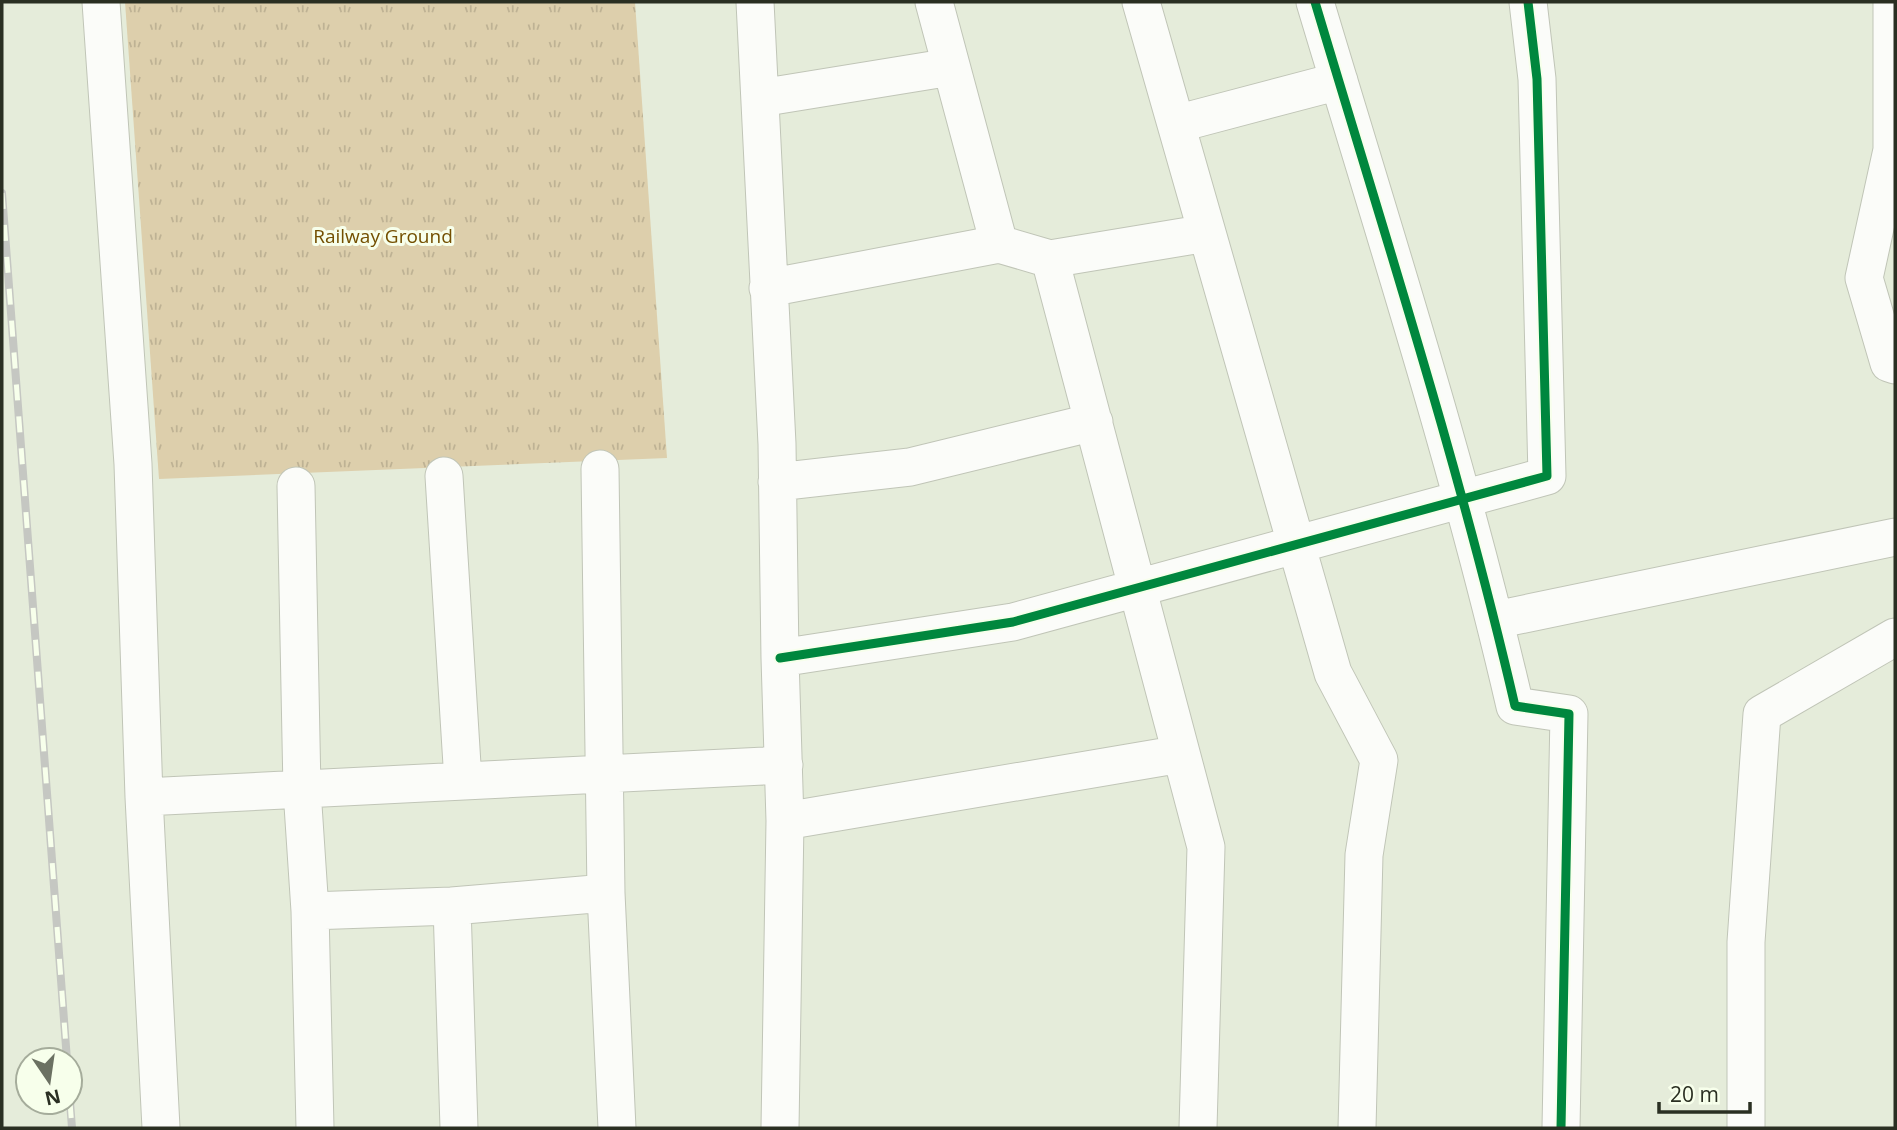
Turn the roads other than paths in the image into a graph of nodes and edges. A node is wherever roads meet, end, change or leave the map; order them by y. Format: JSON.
{"nodes":[{"id":1,"x":102,"y":2,"type":"edge"},
{"id":2,"x":755,"y":2,"type":"edge"},
{"id":3,"x":934,"y":2,"type":"edge"},
{"id":4,"x":1141,"y":2,"type":"edge"},
{"id":5,"x":1315,"y":2,"type":"edge"},
{"id":6,"x":1528,"y":2,"type":"edge"},
{"id":7,"x":1892,"y":2,"type":"edge"},
{"id":8,"x":951,"y":67,"type":"junction"},
{"id":9,"x":1339,"y":81,"type":"junction"},
{"id":10,"x":760,"y":98,"type":"junction"},
{"id":11,"x":1176,"y":124,"type":"junction"},
{"id":12,"x":1893,"y":151,"type":"edge"},
{"id":13,"x":1207,"y":233,"type":"junction"},
{"id":14,"x":999,"y":244,"type":"junction"},
{"id":15,"x":1050,"y":259,"type":"junction"},
{"id":16,"x":768,"y":288,"type":"junction"},
{"id":17,"x":1893,"y":371,"type":"edge"},
{"id":18,"x":1094,"y":422,"type":"junction"},
{"id":19,"x":600,"y":469,"type":"dead end"},
{"id":20,"x":444,"y":476,"type":"dead end"},
{"id":21,"x":778,"y":482,"type":"junction"},
{"id":22,"x":296,"y":486,"type":"dead end"},
{"id":23,"x":1463,"y":499,"type":"junction"},
{"id":24,"x":1895,"y":537,"type":"edge"},
{"id":25,"x":1296,"y":545,"type":"junction"},
{"id":26,"x":1138,"y":588,"type":"junction"},
{"id":27,"x":1495,"y":620,"type":"junction"},
{"id":28,"x":1895,"y":637,"type":"edge"},
{"id":29,"x":780,"y":658,"type":"junction"},
{"id":30,"x":1181,"y":754,"type":"junction"},
{"id":31,"x":784,"y":765,"type":"junction"},
{"id":32,"x":606,"y":776,"type":"junction"},
{"id":33,"x":463,"y":781,"type":"junction"},
{"id":34,"x":303,"y":790,"type":"junction"},
{"id":35,"x":144,"y":797,"type":"junction"},
{"id":36,"x":785,"y":821,"type":"junction"},
{"id":37,"x":606,"y":893,"type":"junction"},
{"id":38,"x":452,"y":906,"type":"junction"},
{"id":39,"x":310,"y":911,"type":"junction"},
{"id":40,"x":161,"y":1128,"type":"edge"},
{"id":41,"x":315,"y":1128,"type":"edge"},
{"id":42,"x":459,"y":1128,"type":"edge"},
{"id":43,"x":617,"y":1128,"type":"edge"},
{"id":44,"x":780,"y":1128,"type":"edge"},
{"id":45,"x":1198,"y":1128,"type":"edge"},
{"id":46,"x":1357,"y":1128,"type":"edge"},
{"id":47,"x":1561,"y":1128,"type":"edge"},
{"id":48,"x":1746,"y":1128,"type":"edge"}],
"edges":[{"from":1,"to":35,"type":"street"},
{"from":2,"to":10,"type":"street"},
{"from":3,"to":8,"type":"street"},
{"from":4,"to":11,"type":"street"},
{"from":5,"to":9,"type":"street"},
{"from":6,"to":23,"type":"street"},
{"from":7,"to":12,"type":"street"},
{"from":8,"to":10,"type":"street"},
{"from":8,"to":14,"type":"street"},
{"from":9,"to":11,"type":"street"},
{"from":9,"to":23,"type":"street"},
{"from":10,"to":16,"type":"street"},
{"from":11,"to":13,"type":"street"},
{"from":12,"to":17,"type":"street"},
{"from":13,"to":15,"type":"street"},
{"from":13,"to":25,"type":"street"},
{"from":14,"to":15,"type":"street"},
{"from":14,"to":16,"type":"street"},
{"from":15,"to":18,"type":"street"},
{"from":16,"to":21,"type":"street"},
{"from":18,"to":21,"type":"street"},
{"from":18,"to":26,"type":"street"},
{"from":19,"to":32,"type":"street"},
{"from":20,"to":33,"type":"street"},
{"from":21,"to":29,"type":"street"},
{"from":22,"to":34,"type":"street"},
{"from":23,"to":25,"type":"street"},
{"from":23,"to":27,"type":"street"},
{"from":24,"to":27,"type":"street"},
{"from":25,"to":26,"type":"street"},
{"from":25,"to":46,"type":"street"},
{"from":26,"to":29,"type":"street"},
{"from":26,"to":30,"type":"street"},
{"from":27,"to":47,"type":"street"},
{"from":28,"to":48,"type":"street"},
{"from":29,"to":31,"type":"street"},
{"from":30,"to":36,"type":"street"},
{"from":30,"to":45,"type":"street"},
{"from":31,"to":32,"type":"street"},
{"from":31,"to":36,"type":"street"},
{"from":32,"to":33,"type":"street"},
{"from":32,"to":37,"type":"street"},
{"from":33,"to":34,"type":"street"},
{"from":34,"to":35,"type":"street"},
{"from":34,"to":39,"type":"street"},
{"from":35,"to":40,"type":"street"},
{"from":36,"to":44,"type":"street"},
{"from":37,"to":38,"type":"street"},
{"from":37,"to":43,"type":"street"},
{"from":38,"to":39,"type":"street"},
{"from":38,"to":42,"type":"street"},
{"from":39,"to":41,"type":"street"}]}
